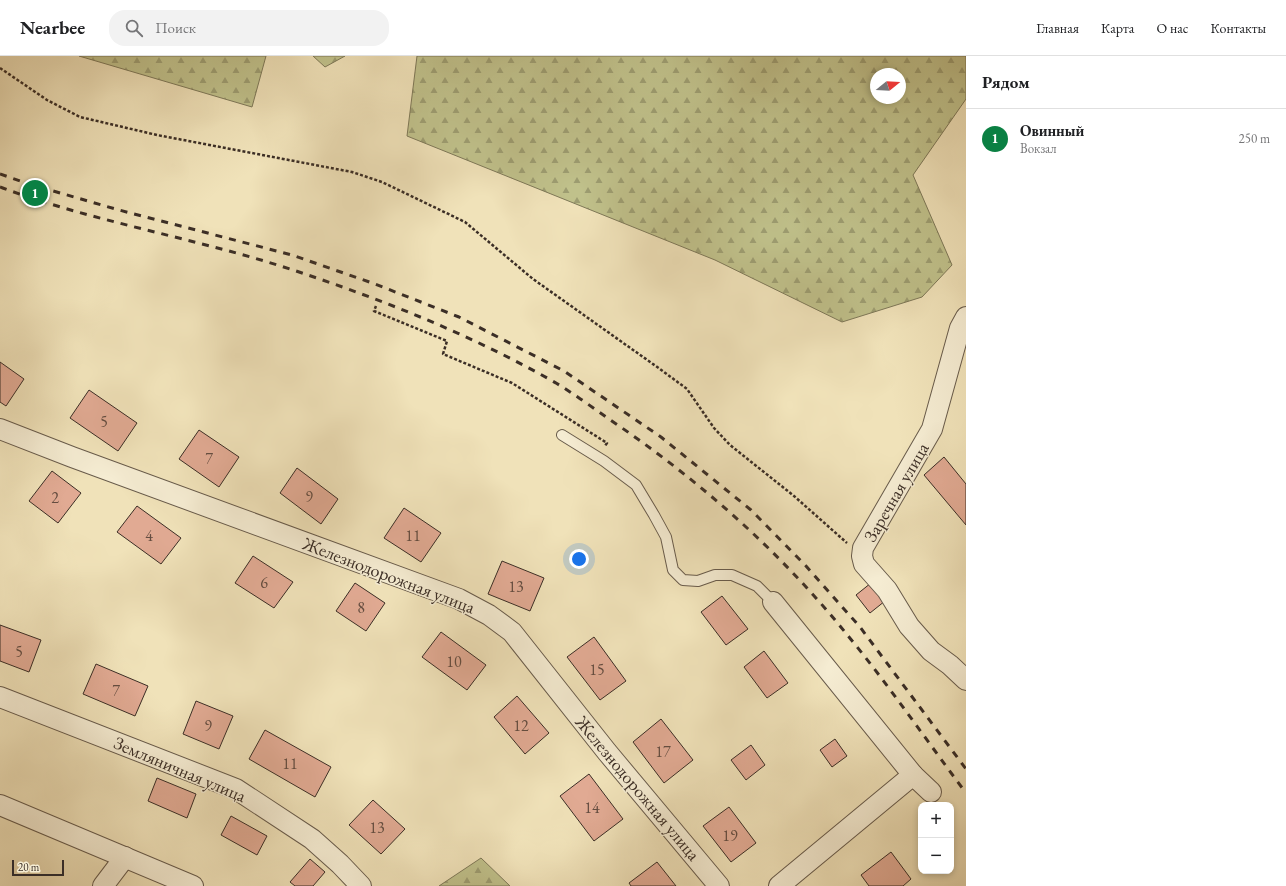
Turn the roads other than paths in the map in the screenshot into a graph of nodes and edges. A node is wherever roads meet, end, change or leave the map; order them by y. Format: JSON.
{"nodes":[{"id":1,"x":966,"y":318,"type":"edge"},
{"id":2,"x":0,"y":429,"type":"edge"},
{"id":3,"x":562,"y":434,"type":"dead end"},
{"id":4,"x":773,"y":602,"type":"joint"},
{"id":5,"x":966,"y":680,"type":"edge"},
{"id":6,"x":0,"y":697,"type":"edge"},
{"id":7,"x":913,"y":775,"type":"junction"},
{"id":8,"x":930,"y":792,"type":"dead end"},
{"id":9,"x":0,"y":804,"type":"edge"},
{"id":10,"x":125,"y":857,"type":"junction"},
{"id":11,"x":103,"y":886,"type":"edge"},
{"id":12,"x":193,"y":886,"type":"edge"},
{"id":13,"x":360,"y":886,"type":"edge"},
{"id":14,"x":720,"y":886,"type":"edge"},
{"id":15,"x":779,"y":886,"type":"edge"}],
"edges":[{"from":1,"to":5,"type":"street","name":"Заречная улица"},
{"from":2,"to":14,"type":"street","name":"Железнодорожная улица"},
{"from":3,"to":4,"type":"lane"},
{"from":4,"to":7,"type":"street"},
{"from":6,"to":13,"type":"street","name":"Земляничная улица"},
{"from":7,"to":8,"type":"street"},
{"from":7,"to":15,"type":"street"},
{"from":9,"to":10,"type":"street"},
{"from":10,"to":11,"type":"street"},
{"from":10,"to":12,"type":"street"}]}
